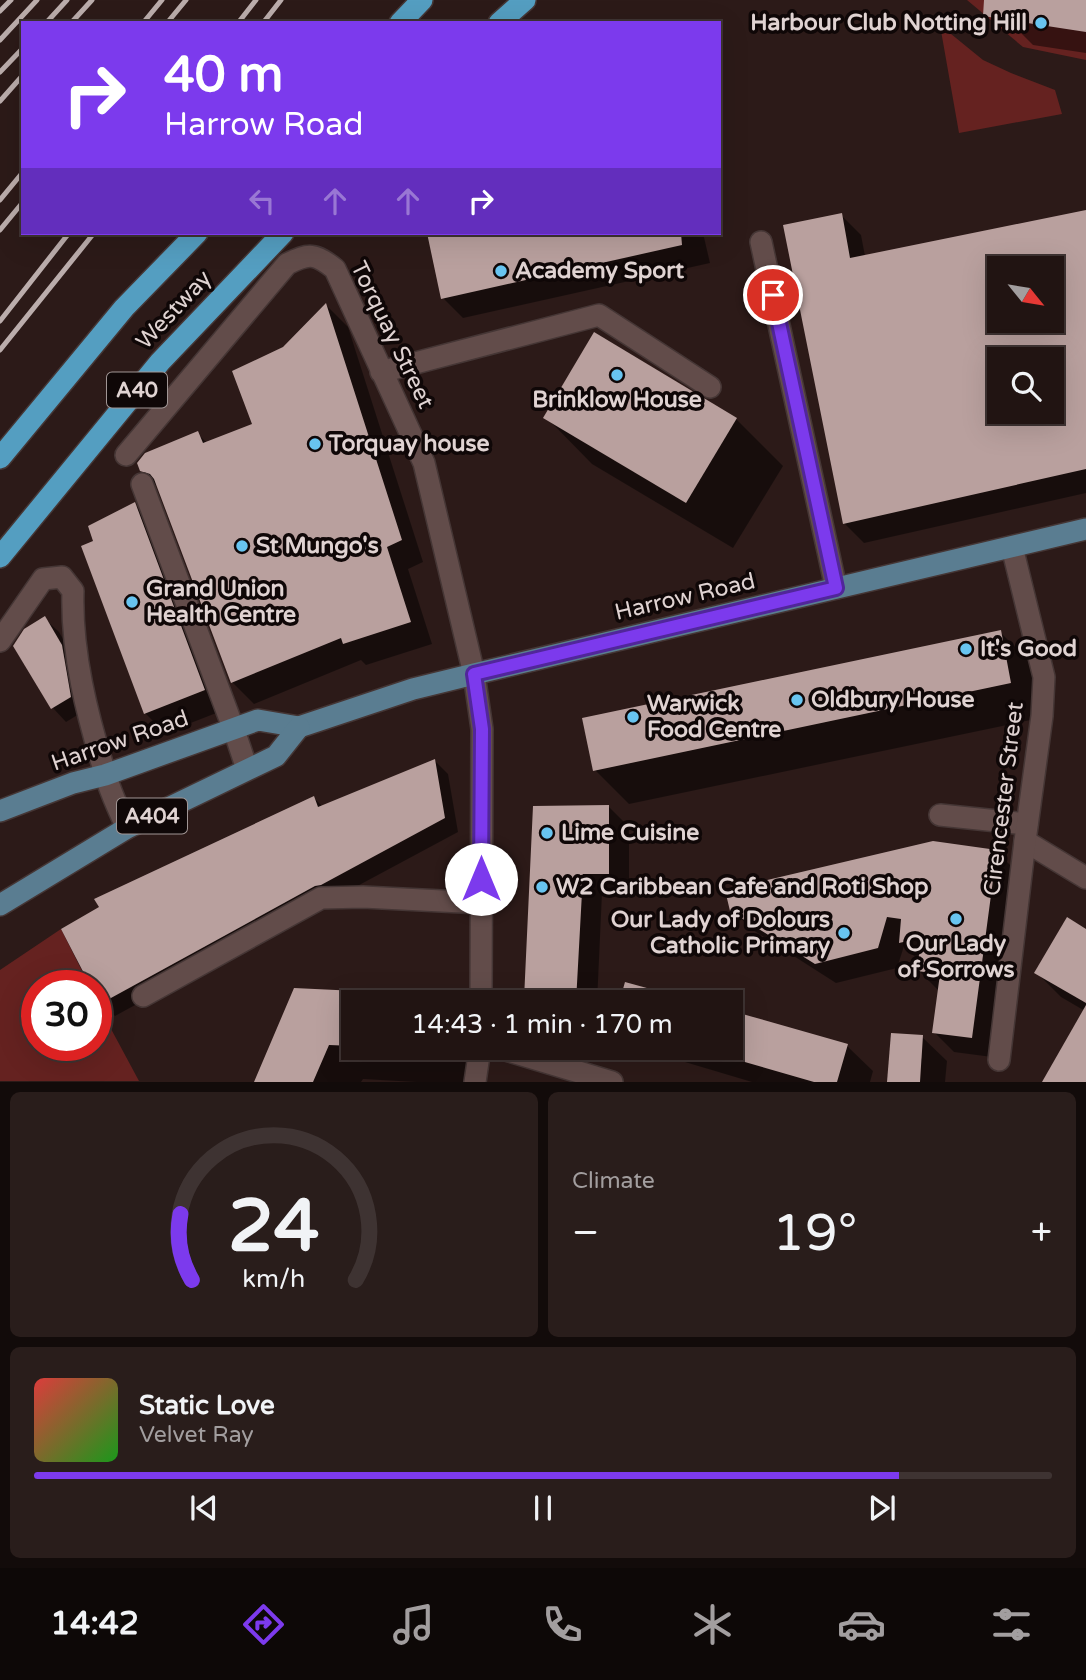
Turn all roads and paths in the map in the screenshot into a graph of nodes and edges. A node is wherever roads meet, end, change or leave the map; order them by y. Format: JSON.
{"nodes":[{"id":1,"x":422,"y":0,"type":"edge"},
{"id":2,"x":525,"y":0,"type":"edge"},
{"id":3,"x":402,"y":21,"type":"edge"},
{"id":4,"x":501,"y":21,"type":"edge"},
{"id":5,"x":195,"y":235,"type":"edge"},
{"id":6,"x":281,"y":235,"type":"edge"},
{"id":7,"x":761,"y":242,"type":"dead end"},
{"id":8,"x":381,"y":372,"type":"junction"},
{"id":9,"x":710,"y":387,"type":"dead end"},
{"id":10,"x":126,"y":455,"type":"dead end"},
{"id":11,"x":0,"y":458,"type":"edge"},
{"id":12,"x":142,"y":484,"type":"dead end"},
{"id":13,"x":1086,"y":529,"type":"edge"},
{"id":14,"x":1012,"y":547,"type":"junction"},
{"id":15,"x":0,"y":557,"type":"edge"},
{"id":16,"x":836,"y":588,"type":"junction"},
{"id":17,"x":0,"y":641,"type":"edge"},
{"id":18,"x":474,"y":674,"type":"junction"},
{"id":19,"x":299,"y":727,"type":"junction"},
{"id":20,"x":234,"y":730,"type":"junction"},
{"id":21,"x":247,"y":769,"type":"junction"},
{"id":22,"x":105,"y":775,"type":"junction"},
{"id":23,"x":0,"y":811,"type":"edge"},
{"id":24,"x":940,"y":815,"type":"dead end"},
{"id":25,"x":127,"y":828,"type":"junction"},
{"id":26,"x":1026,"y":833,"type":"junction"},
{"id":27,"x":1086,"y":878,"type":"edge"},
{"id":28,"x":481,"y":904,"type":"junction"},
{"id":29,"x":0,"y":905,"type":"edge"},
{"id":30,"x":481,"y":990,"type":"edge"},
{"id":31,"x":143,"y":996,"type":"dead end"},
{"id":32,"x":478,"y":1060,"type":"edge"},
{"id":33,"x":539,"y":1060,"type":"edge"},
{"id":34,"x":999,"y":1060,"type":"dead end"},
{"id":35,"x":475,"y":1082,"type":"edge"},
{"id":36,"x":611,"y":1082,"type":"edge"}],
"edges":[{"from":1,"to":3,"type":"highway"},
{"from":2,"to":4,"type":"highway"},
{"from":5,"to":11,"type":"highway","name":"Westway","number":"A40"},
{"from":6,"to":15,"type":"highway","name":"Westway","number":"A40"},
{"from":7,"to":16,"type":"street"},
{"from":8,"to":9,"type":"street"},
{"from":8,"to":10,"type":"street","name":"Torquay Street"},
{"from":8,"to":18,"type":"street","name":"Torquay Street"},
{"from":12,"to":20,"type":"street"},
{"from":13,"to":14,"type":"main road","name":"Harrow Road","number":"A404"},
{"from":14,"to":16,"type":"main road","name":"Harrow Road","number":"A404"},
{"from":14,"to":26,"type":"street","name":"Cirencester Street"},
{"from":16,"to":18,"type":"main road","name":"Harrow Road","number":"A404"},
{"from":17,"to":22,"type":"street"},
{"from":18,"to":19,"type":"main road","name":"Harrow Road","number":"A404"},
{"from":18,"to":28,"type":"street","name":"Torquay Street"},
{"from":19,"to":20,"type":"main road","name":"Harrow Road","number":"A404"},
{"from":19,"to":21,"type":"main road","number":"A404"},
{"from":20,"to":21,"type":"street"},
{"from":20,"to":22,"type":"main road","name":"Harrow Road","number":"A404"},
{"from":21,"to":25,"type":"main road","number":"A404"},
{"from":22,"to":23,"type":"main road","name":"Harrow Road","number":"A404"},
{"from":22,"to":25,"type":"street"},
{"from":24,"to":26,"type":"street"},
{"from":25,"to":29,"type":"main road","number":"A404"},
{"from":26,"to":27,"type":"street"},
{"from":26,"to":34,"type":"street","name":"Cirencester Street"},
{"from":28,"to":30,"type":"street","name":"Torquay Street"},
{"from":28,"to":31,"type":"street"},
{"from":32,"to":35,"type":"street"},
{"from":33,"to":36,"type":"street"}]}
